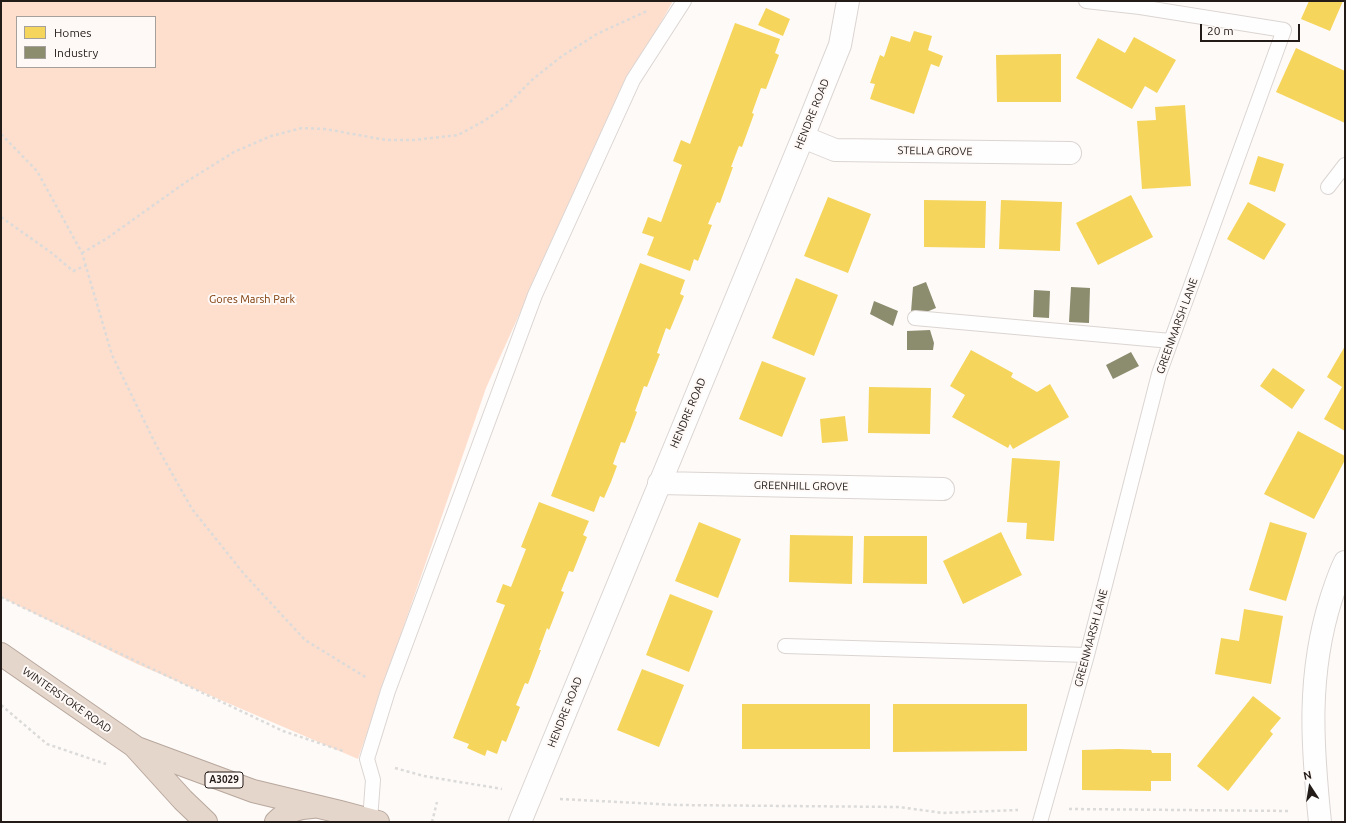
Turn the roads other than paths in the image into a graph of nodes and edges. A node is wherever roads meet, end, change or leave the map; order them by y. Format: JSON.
{"nodes":[{"id":1,"x":684,"y":1,"type":"edge"},
{"id":2,"x":848,"y":1,"type":"edge"},
{"id":3,"x":1086,"y":1,"type":"edge"},
{"id":4,"x":803,"y":137,"type":"junction"},
{"id":5,"x":1070,"y":153,"type":"dead end"},
{"id":6,"x":1345,"y":165,"type":"edge"},
{"id":7,"x":1328,"y":187,"type":"dead end"},
{"id":8,"x":915,"y":318,"type":"dead end"},
{"id":9,"x":1171,"y":341,"type":"junction"},
{"id":10,"x":659,"y":483,"type":"junction"},
{"id":11,"x":943,"y":489,"type":"dead end"},
{"id":12,"x":1345,"y":562,"type":"edge"},
{"id":13,"x":785,"y":646,"type":"dead end"},
{"id":14,"x":1,"y":654,"type":"edge"},
{"id":15,"x":1087,"y":655,"type":"junction"},
{"id":16,"x":134,"y":746,"type":"junction"},
{"id":17,"x":317,"y":806,"type":"junction"},
{"id":18,"x":1041,"y":816,"type":"edge"},
{"id":19,"x":1319,"y":816,"type":"edge"},
{"id":20,"x":374,"y":821,"type":"edge"},
{"id":21,"x":206,"y":822,"type":"edge"},
{"id":22,"x":276,"y":822,"type":"edge"},
{"id":23,"x":520,"y":822,"type":"edge"}],
"edges":[{"from":1,"to":20,"type":"lane"},
{"from":2,"to":4,"type":"street","name":"HENDRE ROAD"},
{"from":3,"to":9,"type":"lane","name":"GREENMARSH LANE"},
{"from":4,"to":5,"type":"street","name":"STELLA GROVE"},
{"from":4,"to":10,"type":"street","name":"HENDRE ROAD"},
{"from":6,"to":7,"type":"lane"},
{"from":8,"to":9,"type":"lane"},
{"from":9,"to":15,"type":"lane","name":"GREENMARSH LANE"},
{"from":10,"to":11,"type":"street","name":"GREENHILL GROVE"},
{"from":10,"to":23,"type":"street","name":"HENDRE ROAD"},
{"from":12,"to":19,"type":"street"},
{"from":13,"to":15,"type":"lane"},
{"from":14,"to":16,"type":"highway","name":"WINTERSTOKE ROAD","number":"A3029"},
{"from":15,"to":18,"type":"lane","name":"GREENMARSH LANE"},
{"from":16,"to":17,"type":"highway","name":"WINTERSTOKE ROAD","number":"A3029"},
{"from":16,"to":21,"type":"highway","name":"WINTERSTOKE ROAD","number":"A3029"},
{"from":17,"to":20,"type":"highway","name":"WINTERSTOKE ROAD","number":"A3029"},
{"from":17,"to":22,"type":"highway","name":"WINTERSTOKE ROAD","number":"A3029"}]}
